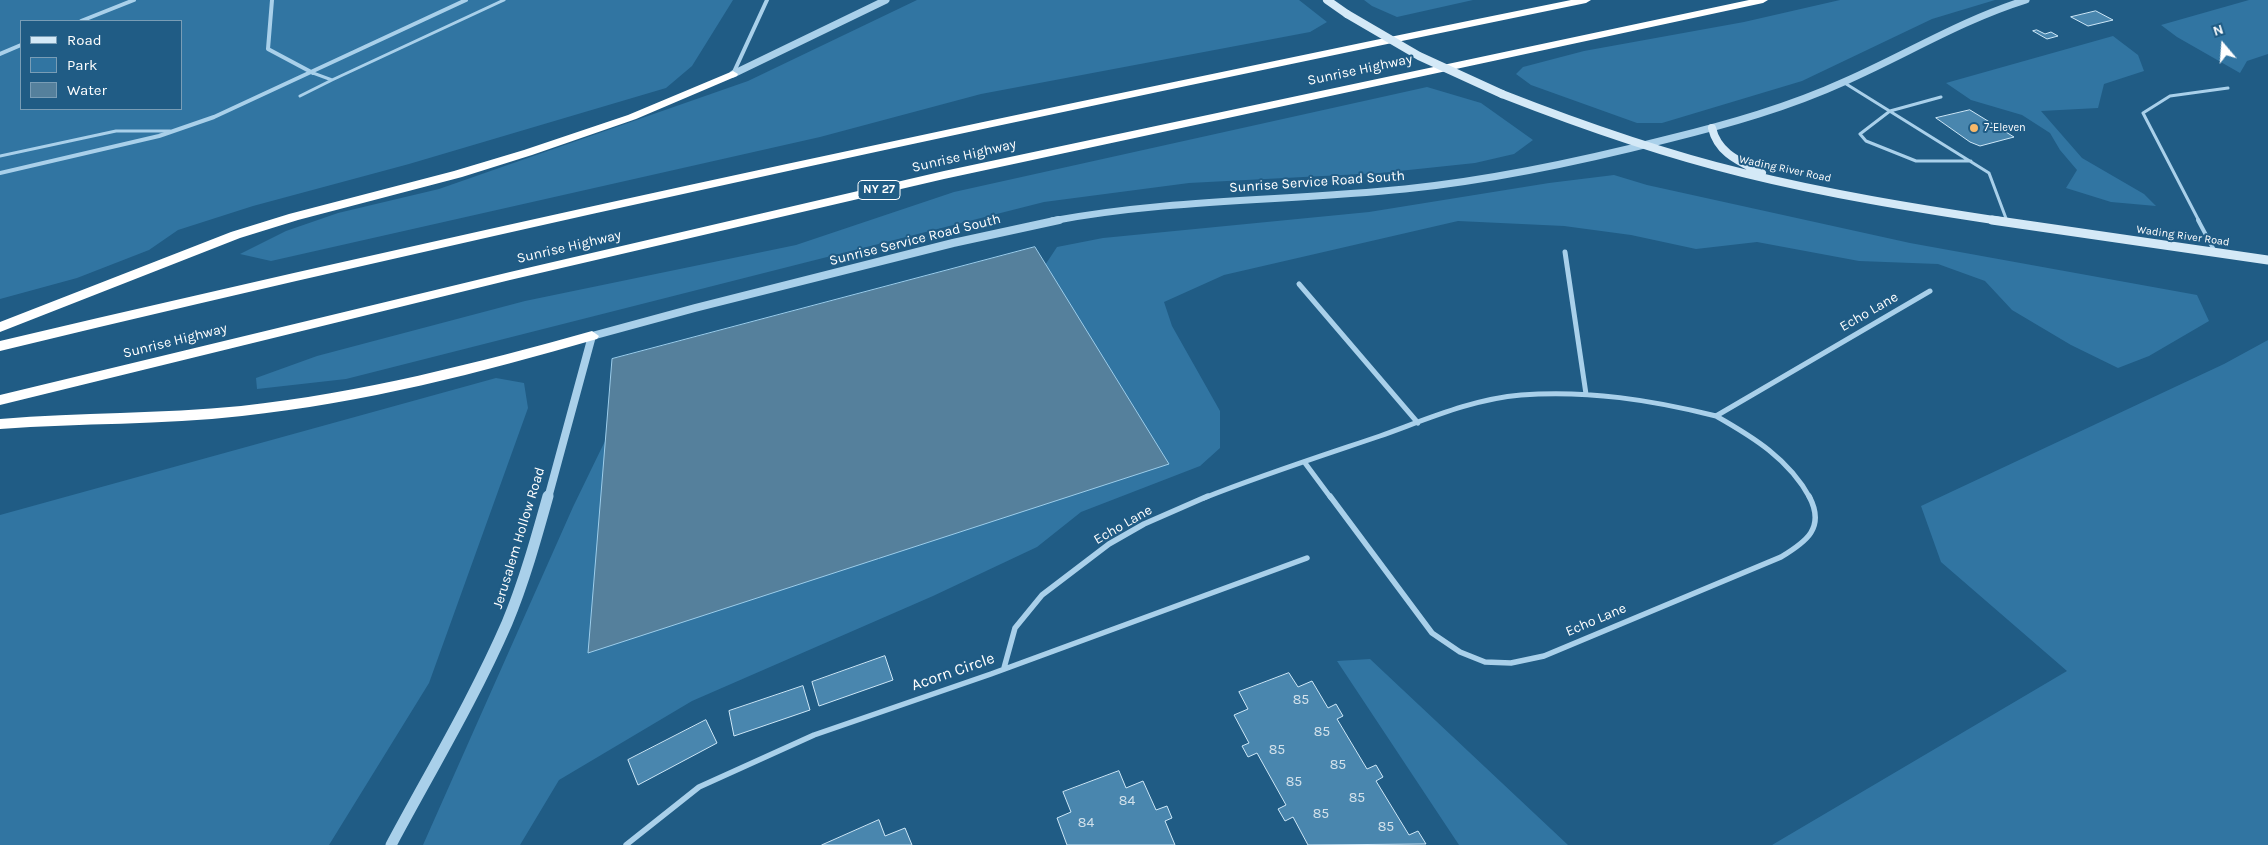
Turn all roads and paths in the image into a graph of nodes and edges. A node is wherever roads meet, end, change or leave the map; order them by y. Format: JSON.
{"nodes":[{"id":1,"x":134,"y":0,"type":"edge"},
{"id":2,"x":272,"y":0,"type":"edge"},
{"id":3,"x":466,"y":0,"type":"edge"},
{"id":4,"x":504,"y":0,"type":"edge"},
{"id":5,"x":767,"y":0,"type":"edge"},
{"id":6,"x":886,"y":0,"type":"edge"},
{"id":7,"x":1327,"y":0,"type":"edge"},
{"id":8,"x":1586,"y":0,"type":"edge"},
{"id":9,"x":1763,"y":0,"type":"edge"},
{"id":10,"x":2026,"y":0,"type":"edge"},
{"id":11,"x":84,"y":20,"type":"edge"},
{"id":12,"x":20,"y":45,"type":"edge"},
{"id":13,"x":0,"y":54,"type":"edge"},
{"id":14,"x":312,"y":73,"type":"junction"},
{"id":15,"x":733,"y":74,"type":"junction"},
{"id":16,"x":332,"y":80,"type":"junction"},
{"id":17,"x":1842,"y":82,"type":"junction"},
{"id":18,"x":2228,"y":88,"type":"dead end"},
{"id":19,"x":300,"y":96,"type":"dead end"},
{"id":20,"x":1941,"y":97,"type":"dead end"},
{"id":21,"x":1890,"y":111,"type":"junction"},
{"id":22,"x":1712,"y":128,"type":"junction"},
{"id":23,"x":174,"y":131,"type":"junction"},
{"id":24,"x":1644,"y":144,"type":"junction"},
{"id":25,"x":0,"y":156,"type":"edge"},
{"id":26,"x":1971,"y":161,"type":"junction"},
{"id":27,"x":0,"y":174,"type":"edge"},
{"id":28,"x":1776,"y":180,"type":"junction"},
{"id":29,"x":2007,"y":221,"type":"junction"},
{"id":30,"x":1565,"y":252,"type":"dead end"},
{"id":31,"x":2215,"y":252,"type":"junction"},
{"id":32,"x":2268,"y":260,"type":"edge"},
{"id":33,"x":1299,"y":284,"type":"dead end"},
{"id":34,"x":1930,"y":291,"type":"dead end"},
{"id":35,"x":0,"y":328,"type":"edge"},
{"id":36,"x":592,"y":336,"type":"junction"},
{"id":37,"x":0,"y":346,"type":"edge"},
{"id":38,"x":1586,"y":394,"type":"junction"},
{"id":39,"x":0,"y":400,"type":"edge"},
{"id":40,"x":1716,"y":416,"type":"junction"},
{"id":41,"x":1418,"y":423,"type":"junction"},
{"id":42,"x":0,"y":424,"type":"edge"},
{"id":43,"x":1305,"y":463,"type":"junction"},
{"id":44,"x":1307,"y":558,"type":"dead end"},
{"id":45,"x":1004,"y":668,"type":"junction"},
{"id":46,"x":391,"y":845,"type":"edge"},
{"id":47,"x":626,"y":845,"type":"edge"}],
"edges":[{"from":1,"to":11,"type":"street"},
{"from":2,"to":14,"type":"street"},
{"from":3,"to":14,"type":"street"},
{"from":4,"to":16,"type":"lane"},
{"from":5,"to":15,"type":"street"},
{"from":6,"to":15,"type":"street"},
{"from":7,"to":24,"type":"main road","name":"Wading River Road","bridge":true},
{"from":8,"to":37,"type":"highway","name":"Sunrise Highway"},
{"from":9,"to":39,"type":"highway","name":"Sunrise Highway","number":"NY 27"},
{"from":10,"to":17,"type":"street","name":"Sunrise Service Road South"},
{"from":12,"to":13,"type":"street"},
{"from":14,"to":16,"type":"lane"},
{"from":14,"to":23,"type":"street"},
{"from":15,"to":35,"type":"highway"},
{"from":16,"to":19,"type":"lane"},
{"from":17,"to":21,"type":"lane"},
{"from":17,"to":22,"type":"street","name":"Sunrise Service Road South"},
{"from":18,"to":31,"type":"lane"},
{"from":20,"to":21,"type":"lane"},
{"from":21,"to":26,"type":"lane"},
{"from":21,"to":26,"type":"lane"},
{"from":22,"to":24,"type":"street","name":"Sunrise Service Road South"},
{"from":22,"to":28,"type":"main road"},
{"from":23,"to":25,"type":"lane"},
{"from":23,"to":27,"type":"street"},
{"from":24,"to":28,"type":"main road","name":"Wading River Road"},
{"from":24,"to":36,"type":"street","name":"Sunrise Service Road South"},
{"from":26,"to":29,"type":"lane"},
{"from":28,"to":29,"type":"main road","name":"Wading River Road"},
{"from":29,"to":31,"type":"main road","name":"Wading River Road"},
{"from":30,"to":38,"type":"street"},
{"from":31,"to":32,"type":"main road","name":"Wading River Road"},
{"from":33,"to":41,"type":"street"},
{"from":34,"to":40,"type":"street","name":"Echo Lane"},
{"from":36,"to":42,"type":"highway"},
{"from":36,"to":46,"type":"street","name":"Jerusalem Hollow Road"},
{"from":38,"to":40,"type":"street","name":"Echo Lane"},
{"from":38,"to":41,"type":"street","name":"Echo Lane"},
{"from":40,"to":43,"type":"street","name":"Echo Lane"},
{"from":41,"to":43,"type":"street","name":"Echo Lane"},
{"from":43,"to":45,"type":"street","name":"Echo Lane"},
{"from":44,"to":45,"type":"street","name":"Acorn Circle"},
{"from":45,"to":47,"type":"street","name":"Acorn Circle"}]}
